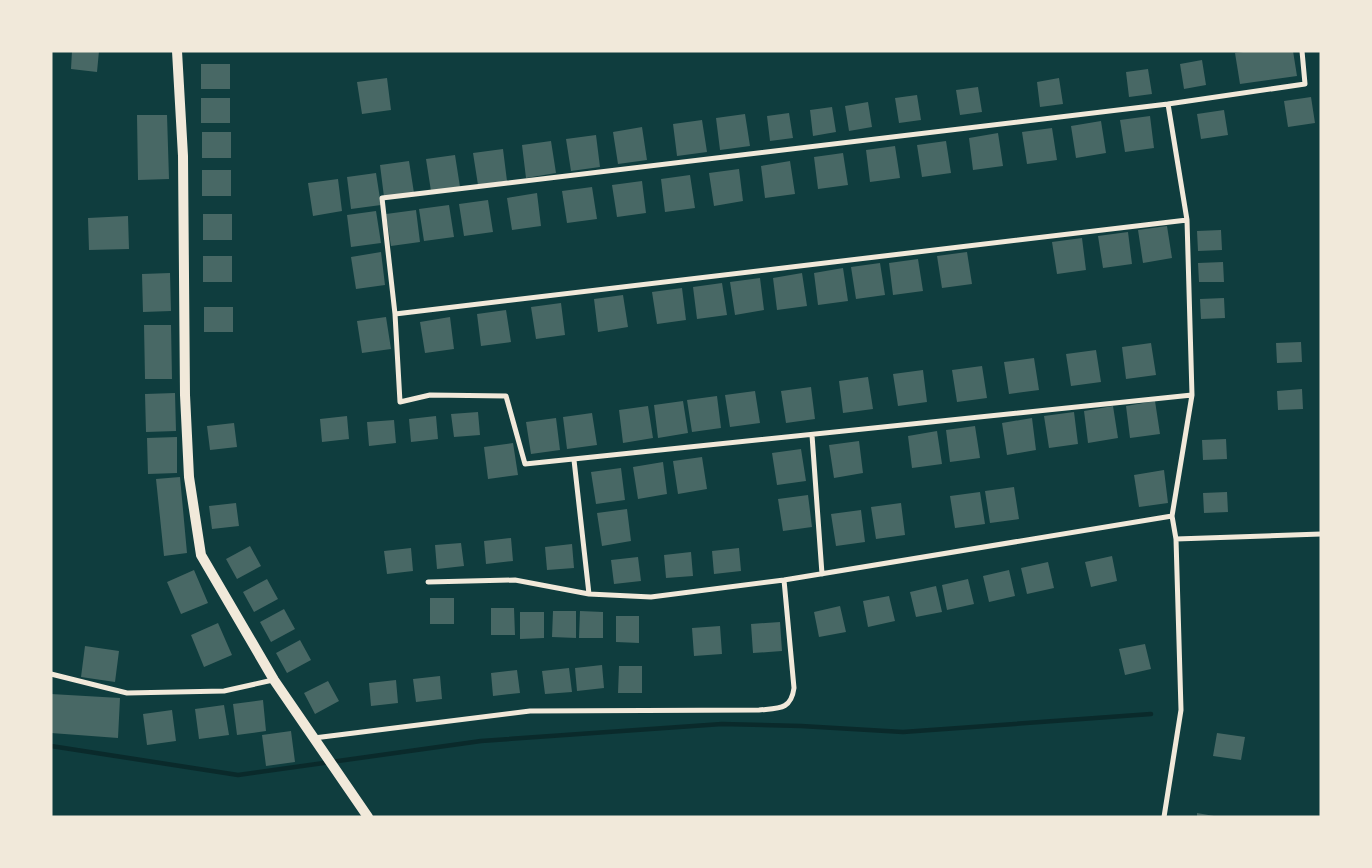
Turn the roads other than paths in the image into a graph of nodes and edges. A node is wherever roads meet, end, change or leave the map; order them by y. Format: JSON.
{"nodes":[{"id":1,"x":177,"y":51,"type":"edge"},
{"id":2,"x":1302,"y":51,"type":"edge"},
{"id":3,"x":1168,"y":104,"type":"junction"},
{"id":4,"x":1188,"y":220,"type":"junction"},
{"id":5,"x":395,"y":314,"type":"junction"},
{"id":6,"x":1192,"y":395,"type":"junction"},
{"id":7,"x":812,"y":435,"type":"junction"},
{"id":8,"x":574,"y":460,"type":"junction"},
{"id":9,"x":1172,"y":516,"type":"junction"},
{"id":10,"x":1321,"y":534,"type":"edge"},
{"id":11,"x":1176,"y":539,"type":"junction"},
{"id":12,"x":822,"y":574,"type":"junction"},
{"id":13,"x":784,"y":580,"type":"junction"},
{"id":14,"x":428,"y":582,"type":"dead end"},
{"id":15,"x":590,"y":594,"type":"junction"},
{"id":16,"x":51,"y":674,"type":"edge"},
{"id":17,"x":274,"y":680,"type":"junction"},
{"id":18,"x":313,"y":738,"type":"junction"},
{"id":19,"x":368,"y":817,"type":"edge"},
{"id":20,"x":1164,"y":817,"type":"edge"}],
"edges":[{"from":1,"to":17,"type":"main road"},
{"from":2,"to":3,"type":"street"},
{"from":3,"to":4,"type":"street"},
{"from":3,"to":5,"type":"street"},
{"from":4,"to":5,"type":"street"},
{"from":4,"to":6,"type":"street"},
{"from":5,"to":8,"type":"street"},
{"from":6,"to":7,"type":"street"},
{"from":6,"to":9,"type":"street"},
{"from":7,"to":8,"type":"street"},
{"from":7,"to":12,"type":"street"},
{"from":8,"to":15,"type":"street"},
{"from":9,"to":11,"type":"street"},
{"from":9,"to":12,"type":"street"},
{"from":10,"to":11,"type":"street"},
{"from":11,"to":20,"type":"street"},
{"from":12,"to":13,"type":"street"},
{"from":13,"to":15,"type":"street"},
{"from":13,"to":18,"type":"street"},
{"from":14,"to":15,"type":"street"},
{"from":16,"to":17,"type":"street"},
{"from":17,"to":18,"type":"main road"},
{"from":18,"to":19,"type":"main road"}]}
